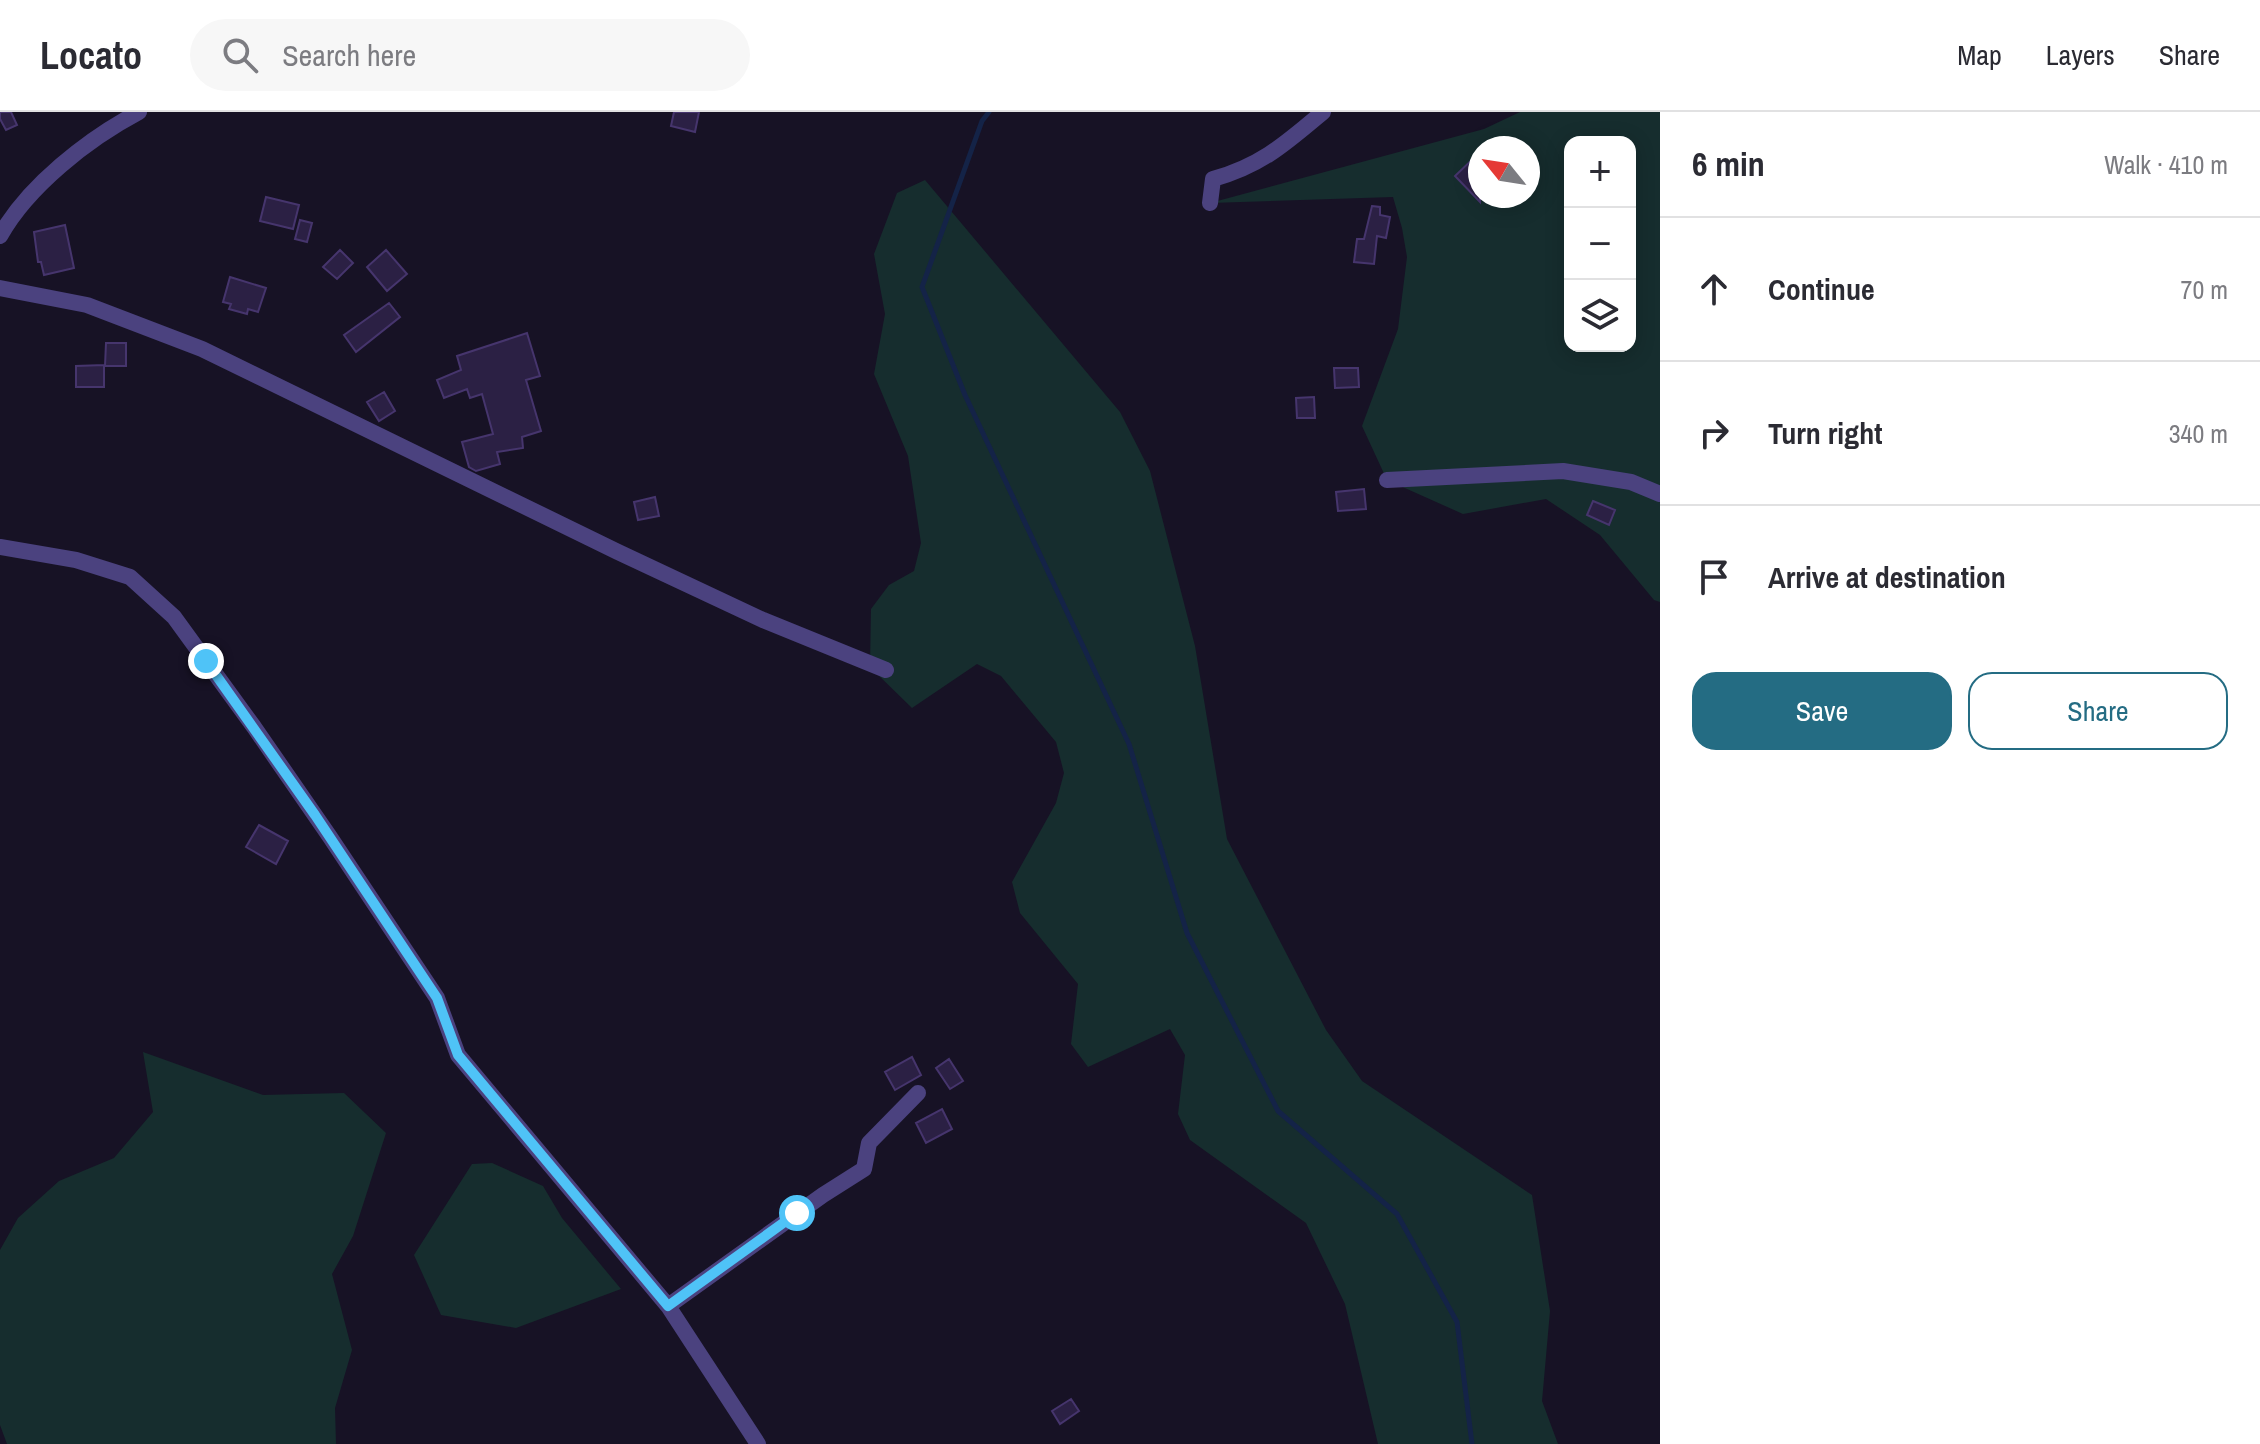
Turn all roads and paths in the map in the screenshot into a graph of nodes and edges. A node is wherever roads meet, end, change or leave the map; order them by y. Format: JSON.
{"nodes":[{"id":1,"x":139,"y":112,"type":"edge"},
{"id":2,"x":1323,"y":112,"type":"edge"},
{"id":3,"x":1210,"y":203,"type":"dead end"},
{"id":4,"x":0,"y":236,"type":"edge"},
{"id":5,"x":0,"y":288,"type":"edge"},
{"id":6,"x":1387,"y":480,"type":"dead end"},
{"id":7,"x":1660,"y":494,"type":"edge"},
{"id":8,"x":0,"y":547,"type":"edge"},
{"id":9,"x":886,"y":670,"type":"dead end"},
{"id":10,"x":918,"y":1093,"type":"dead end"},
{"id":11,"x":668,"y":1306,"type":"junction"},
{"id":12,"x":758,"y":1444,"type":"edge"}],
"edges":[{"from":1,"to":4,"type":"street"},
{"from":2,"to":3,"type":"street"},
{"from":5,"to":9,"type":"street"},
{"from":6,"to":7,"type":"street"},
{"from":8,"to":11,"type":"street"},
{"from":10,"to":11,"type":"street"},
{"from":11,"to":12,"type":"street"}]}
